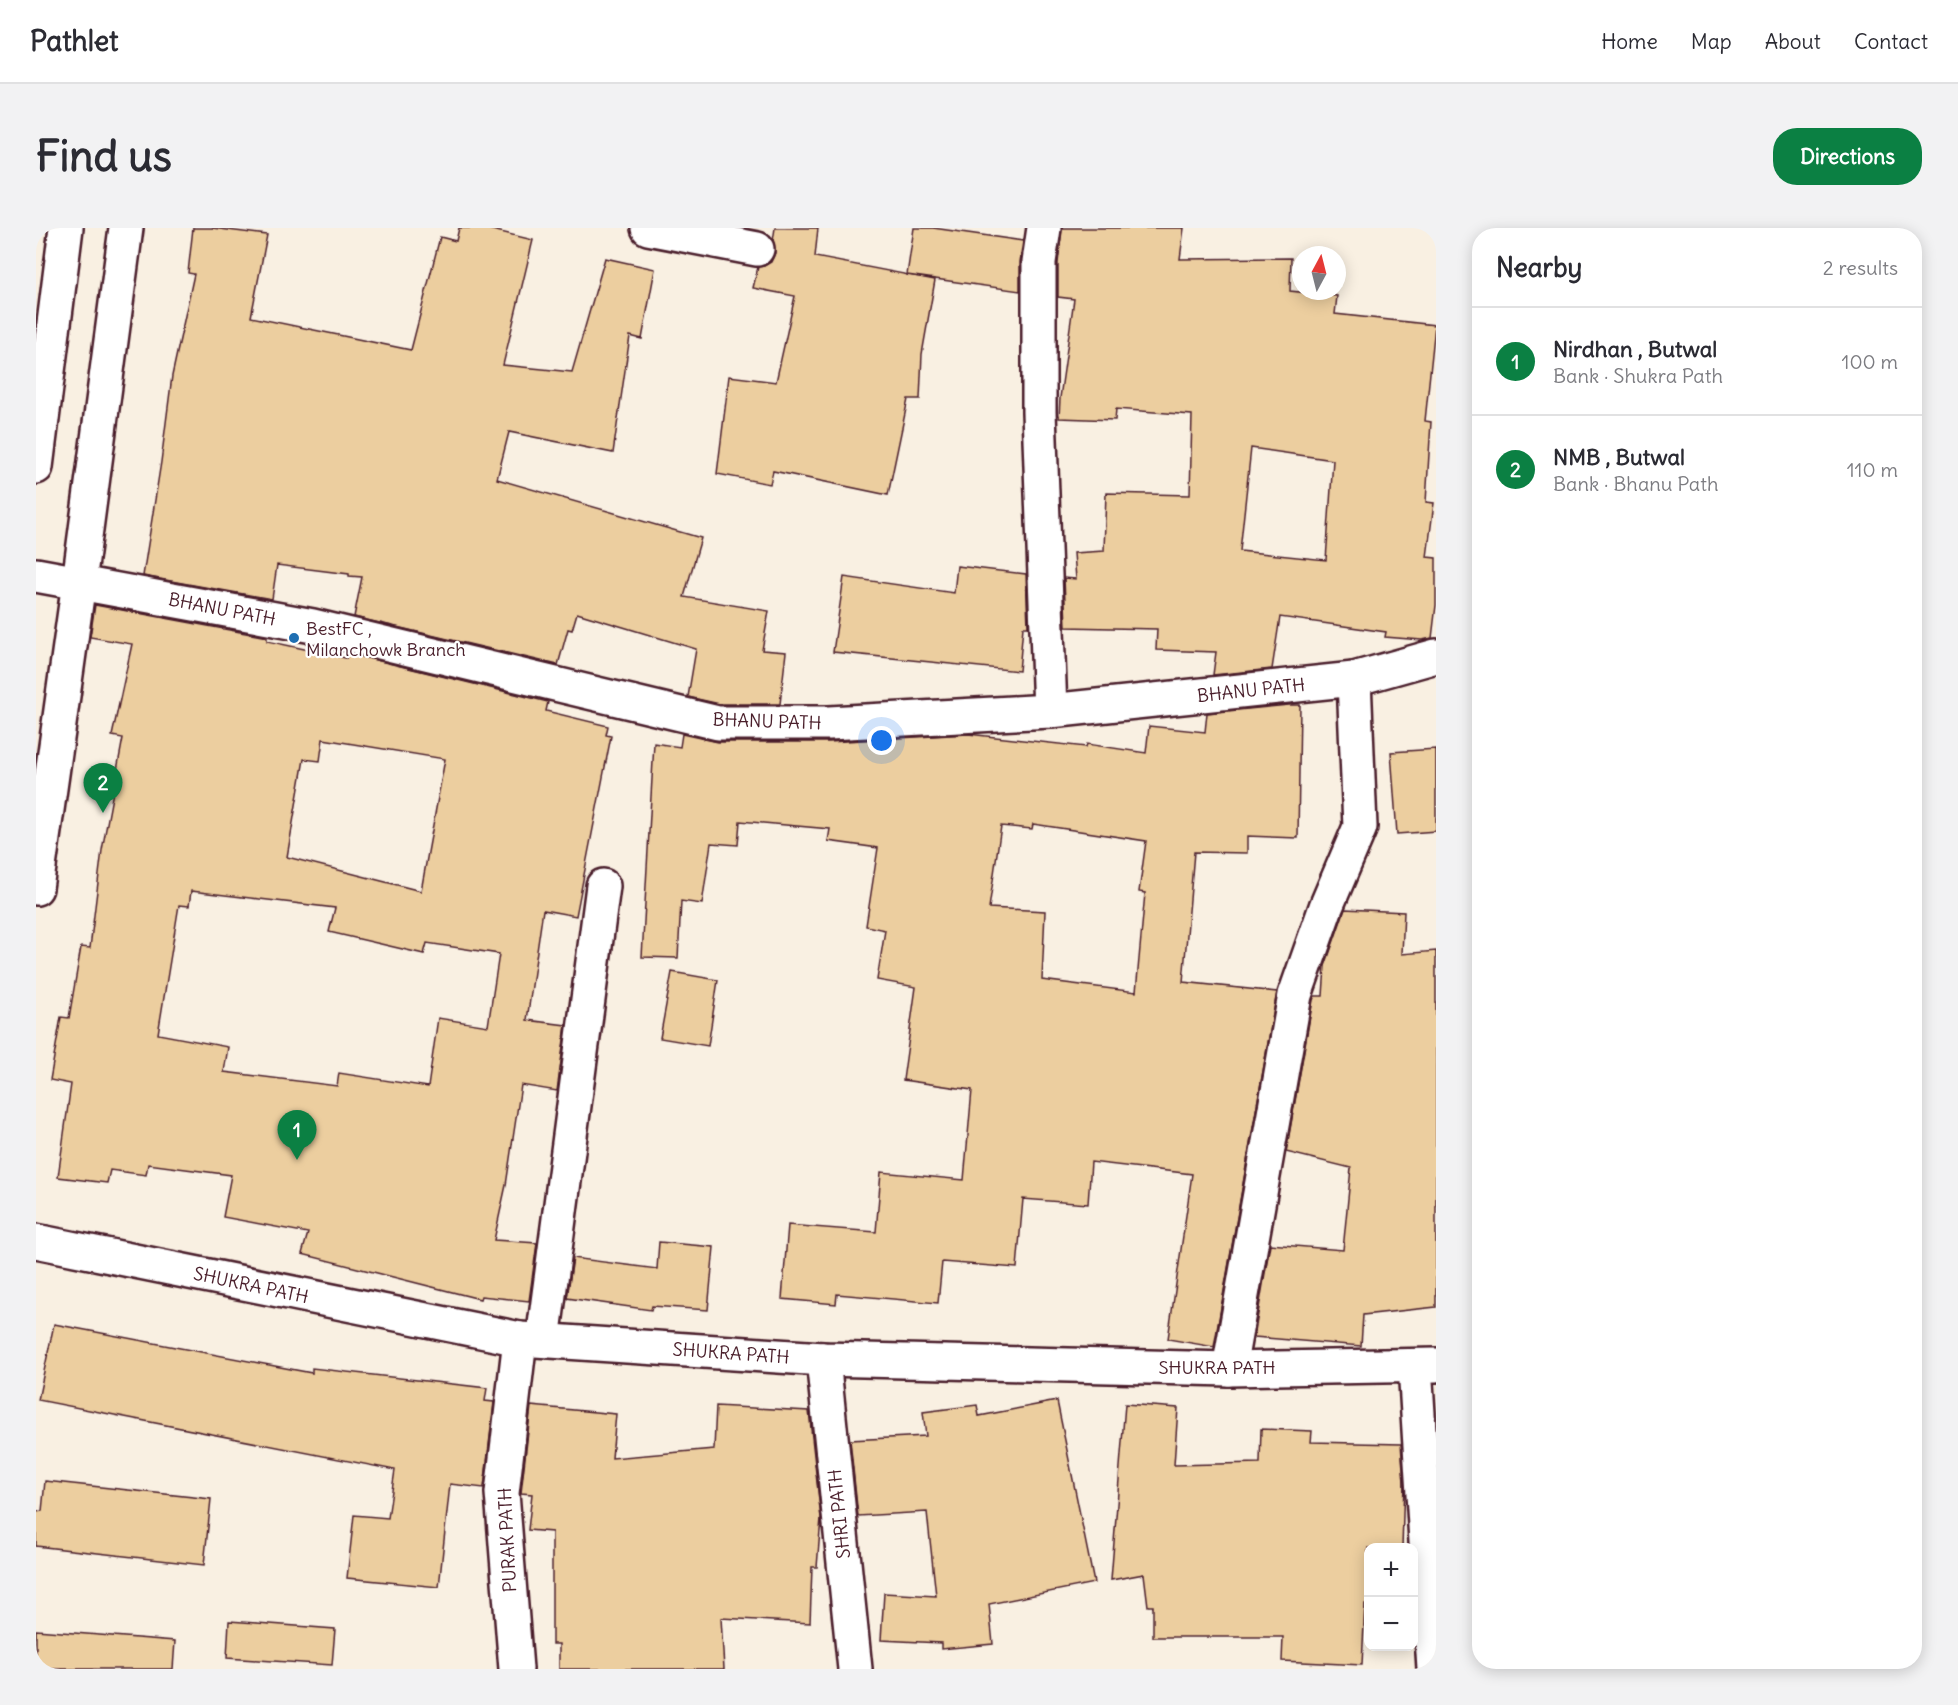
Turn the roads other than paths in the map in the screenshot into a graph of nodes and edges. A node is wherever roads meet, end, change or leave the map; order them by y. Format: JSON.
{"nodes":[{"id":1,"x":66,"y":228,"type":"edge"},
{"id":2,"x":126,"y":228,"type":"edge"},
{"id":3,"x":648,"y":228,"type":"edge"},
{"id":4,"x":1044,"y":228,"type":"edge"},
{"id":5,"x":757,"y":249,"type":"dead end"},
{"id":6,"x":36,"y":467,"type":"edge"},
{"id":7,"x":36,"y":575,"type":"edge"},
{"id":8,"x":80,"y":582,"type":"junction"},
{"id":9,"x":1436,"y":656,"type":"edge"},
{"id":10,"x":1354,"y":679,"type":"junction"},
{"id":11,"x":1050,"y":711,"type":"junction"},
{"id":12,"x":603,"y":886,"type":"dead end"},
{"id":13,"x":36,"y":888,"type":"edge"},
{"id":14,"x":36,"y":1241,"type":"edge"},
{"id":15,"x":531,"y":1340,"type":"junction"},
{"id":16,"x":823,"y":1359,"type":"junction"},
{"id":17,"x":1426,"y":1365,"type":"edge"},
{"id":18,"x":1229,"y":1369,"type":"junction"},
{"id":19,"x":516,"y":1669,"type":"edge"},
{"id":20,"x":855,"y":1669,"type":"edge"},
{"id":21,"x":1434,"y":1669,"type":"edge"}],
"edges":[{"from":1,"to":6,"type":"main road"},
{"from":2,"to":8,"type":"main road"},
{"from":3,"to":5,"type":"main road"},
{"from":4,"to":11,"type":"main road"},
{"from":7,"to":8,"type":"main road","name":"BHANU PATH"},
{"from":8,"to":11,"type":"main road","name":"BHANU PATH"},
{"from":8,"to":13,"type":"main road"},
{"from":9,"to":10,"type":"main road","name":"BHANU PATH"},
{"from":10,"to":11,"type":"main road","name":"BHANU PATH"},
{"from":10,"to":18,"type":"main road"},
{"from":12,"to":15,"type":"main road","name":"PURAK PATH"},
{"from":14,"to":15,"type":"main road","name":"SHUKRA PATH"},
{"from":15,"to":16,"type":"main road","name":"SHUKRA PATH"},
{"from":15,"to":19,"type":"main road","name":"PURAK PATH"},
{"from":16,"to":18,"type":"main road","name":"SHUKRA PATH"},
{"from":16,"to":20,"type":"main road","name":"SHRI PATH"},
{"from":17,"to":18,"type":"main road","name":"SHUKRA PATH"},
{"from":17,"to":21,"type":"main road"}]}
